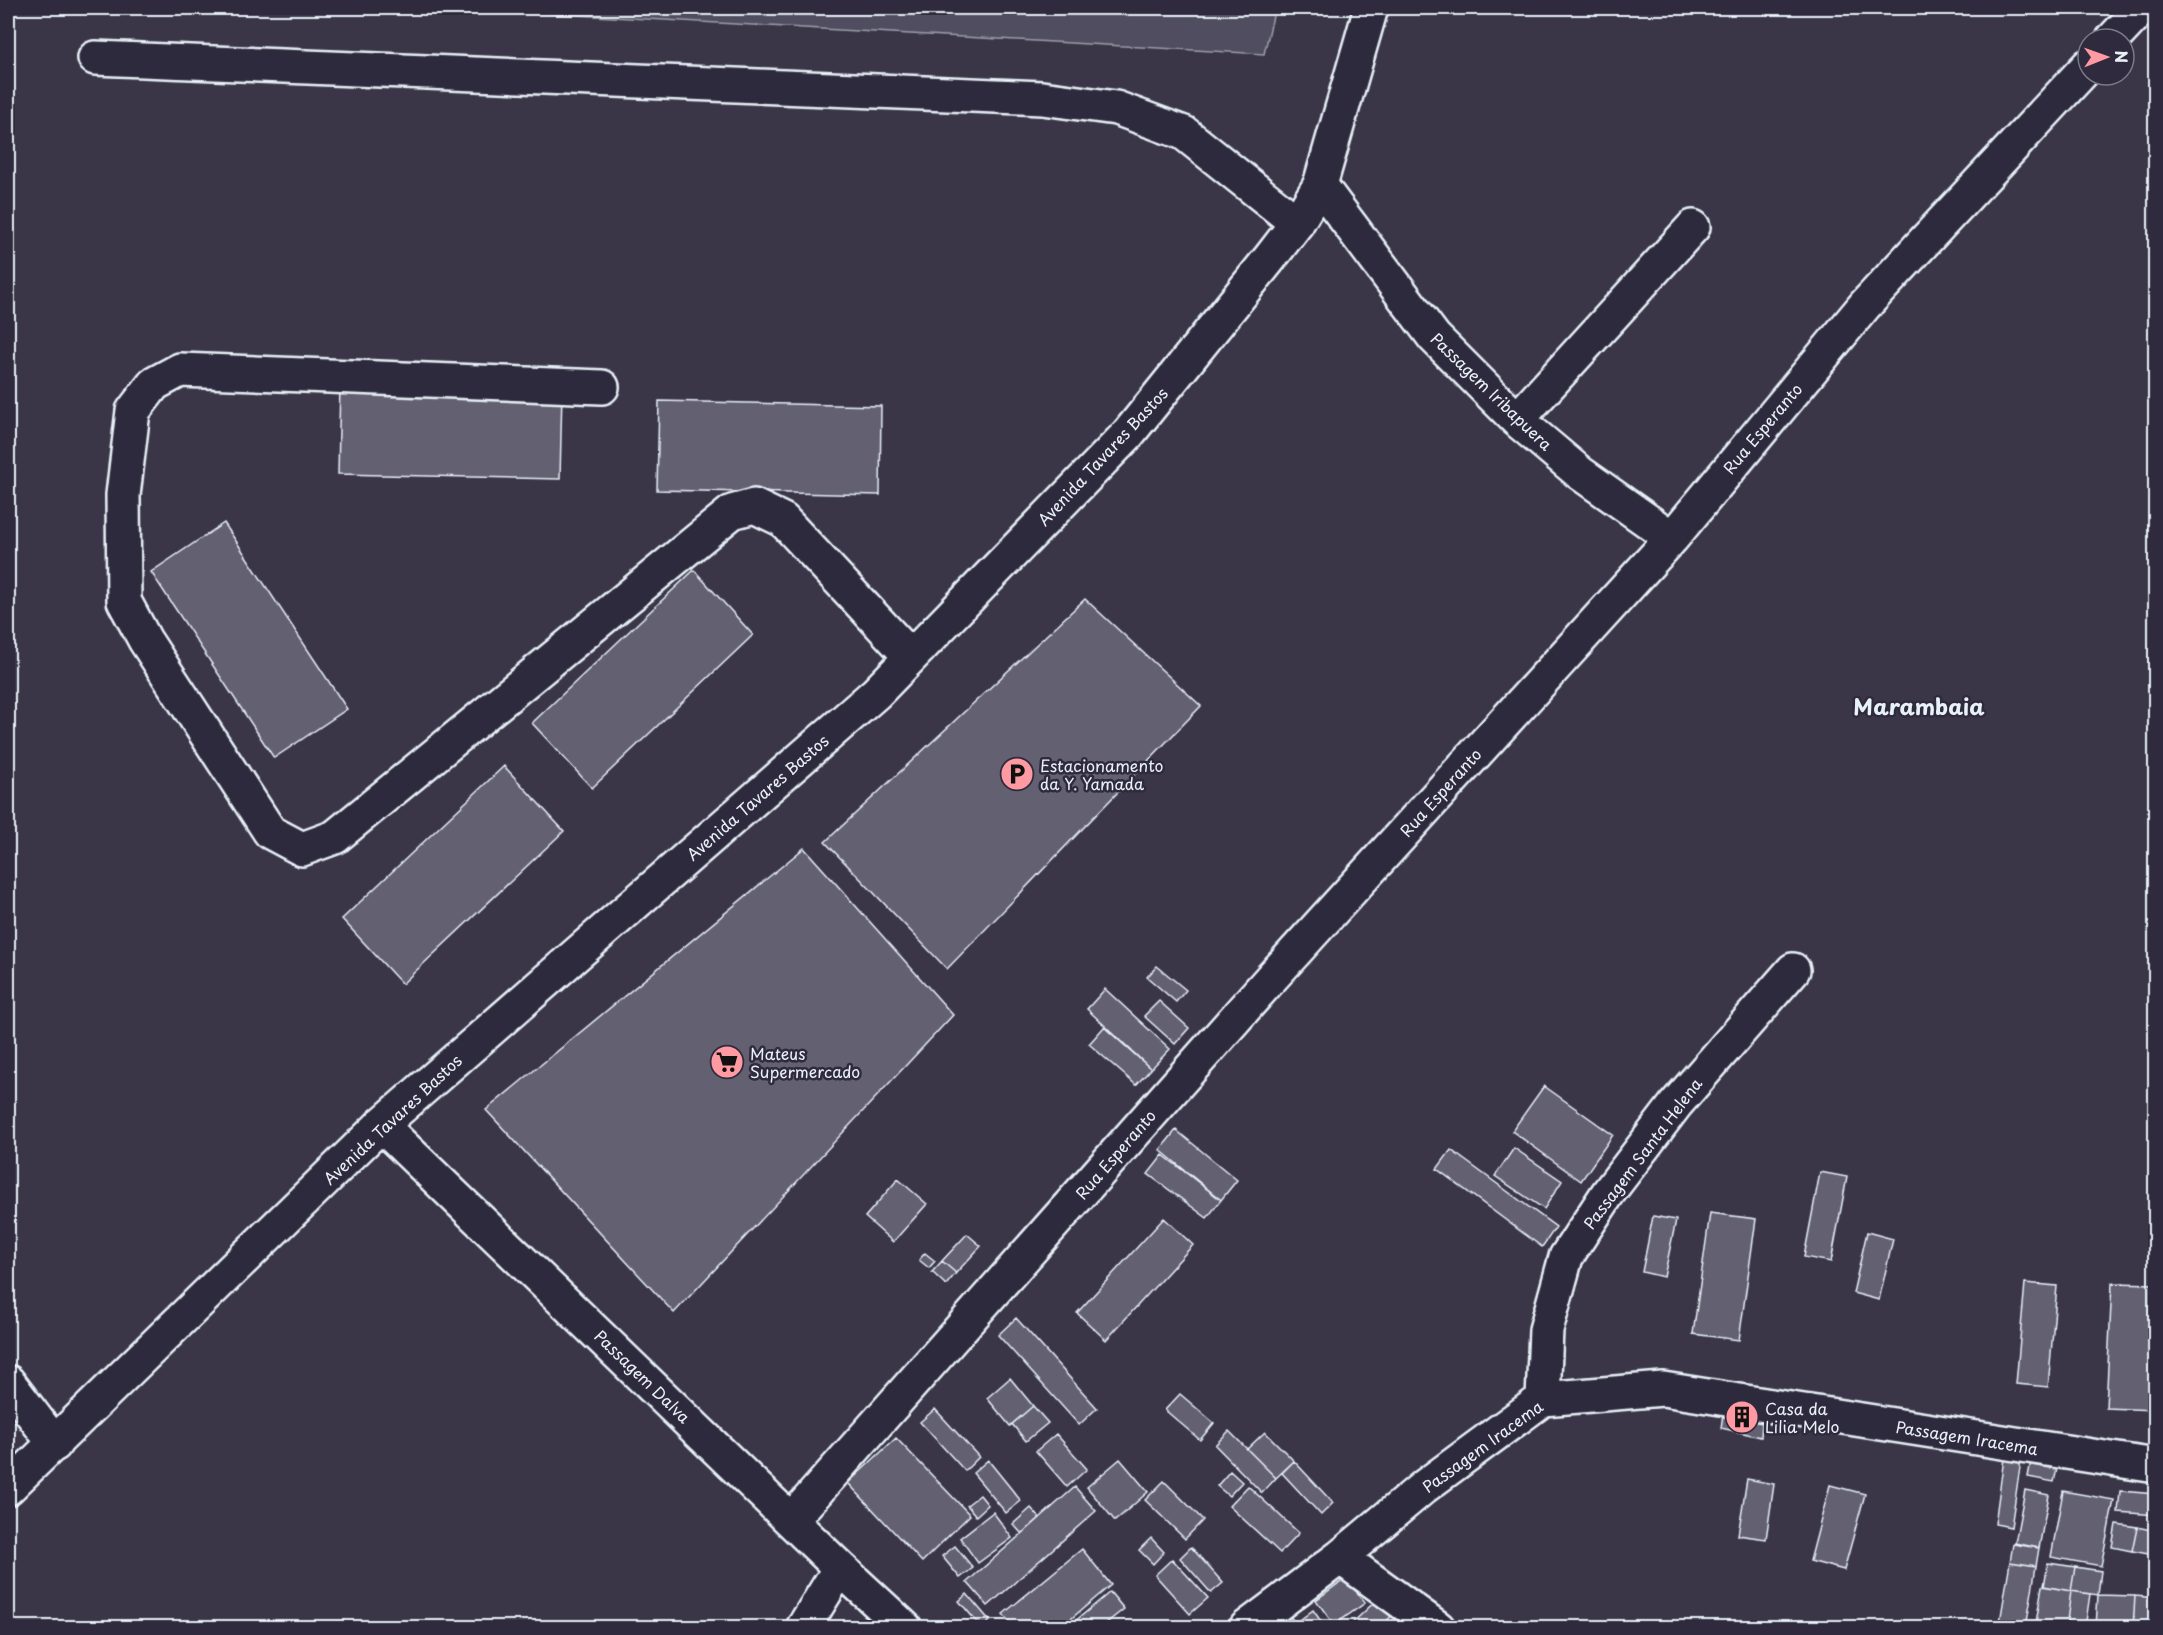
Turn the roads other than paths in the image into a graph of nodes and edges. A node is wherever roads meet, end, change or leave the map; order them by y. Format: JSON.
{"nodes":[{"id":1,"x":1371,"y":8,"type":"edge"},
{"id":2,"x":2142,"y":8,"type":"edge"},
{"id":3,"x":2124,"y":27,"type":"edge"},
{"id":4,"x":95,"y":58,"type":"dead end"},
{"id":5,"x":2076,"y":79,"type":"edge"},
{"id":6,"x":1320,"y":185,"type":"junction"},
{"id":7,"x":1297,"y":223,"type":"junction"},
{"id":8,"x":1693,"y":227,"type":"dead end"},
{"id":9,"x":602,"y":387,"type":"dead end"},
{"id":10,"x":1517,"y":420,"type":"junction"},
{"id":11,"x":1672,"y":538,"type":"junction"},
{"id":12,"x":910,"y":656,"type":"junction"},
{"id":13,"x":1793,"y":970,"type":"dead end"},
{"id":14,"x":381,"y":1125,"type":"junction"},
{"id":15,"x":8,"y":1382,"type":"edge"},
{"id":16,"x":1543,"y":1399,"type":"junction"},
{"id":17,"x":55,"y":1444,"type":"junction"},
{"id":18,"x":2156,"y":1466,"type":"edge"},
{"id":19,"x":11,"y":1475,"type":"edge"},
{"id":20,"x":792,"y":1520,"type":"junction"},
{"id":21,"x":1340,"y":1557,"type":"junction"},
{"id":22,"x":840,"y":1568,"type":"junction"},
{"id":23,"x":803,"y":1628,"type":"edge"},
{"id":24,"x":905,"y":1628,"type":"edge"},
{"id":25,"x":1246,"y":1628,"type":"edge"},
{"id":26,"x":1438,"y":1628,"type":"edge"}],
"edges":[{"from":1,"to":6,"type":"street","name":"Avenida Tavares Bastos"},
{"from":2,"to":3,"type":"street"},
{"from":4,"to":7,"type":"street"},
{"from":5,"to":11,"type":"street","name":"Rua Esperanto"},
{"from":6,"to":7,"type":"street","name":"Avenida Tavares Bastos"},
{"from":6,"to":10,"type":"street","name":"Passagem Iribapuera"},
{"from":7,"to":12,"type":"street","name":"Avenida Tavares Bastos"},
{"from":8,"to":10,"type":"street"},
{"from":9,"to":12,"type":"street"},
{"from":10,"to":11,"type":"street","name":"Passagem Iribapuera"},
{"from":11,"to":20,"type":"street","name":"Rua Esperanto"},
{"from":12,"to":14,"type":"street","name":"Avenida Tavares Bastos"},
{"from":13,"to":16,"type":"street","name":"Passagem Santa Helena"},
{"from":14,"to":17,"type":"street","name":"Avenida Tavares Bastos"},
{"from":14,"to":20,"type":"street","name":"Passagem Dalva"},
{"from":15,"to":17,"type":"street"},
{"from":16,"to":18,"type":"street","name":"Passagem Iracema"},
{"from":16,"to":21,"type":"street","name":"Passagem Iracema"},
{"from":17,"to":19,"type":"street","name":"Avenida Tavares Bastos"},
{"from":20,"to":22,"type":"street","name":"Passagem Dalva"},
{"from":21,"to":25,"type":"street","name":"Passagem Iracema"},
{"from":21,"to":26,"type":"street"},
{"from":22,"to":23,"type":"street"},
{"from":22,"to":24,"type":"street","name":"Passagem Dalva"}]}
